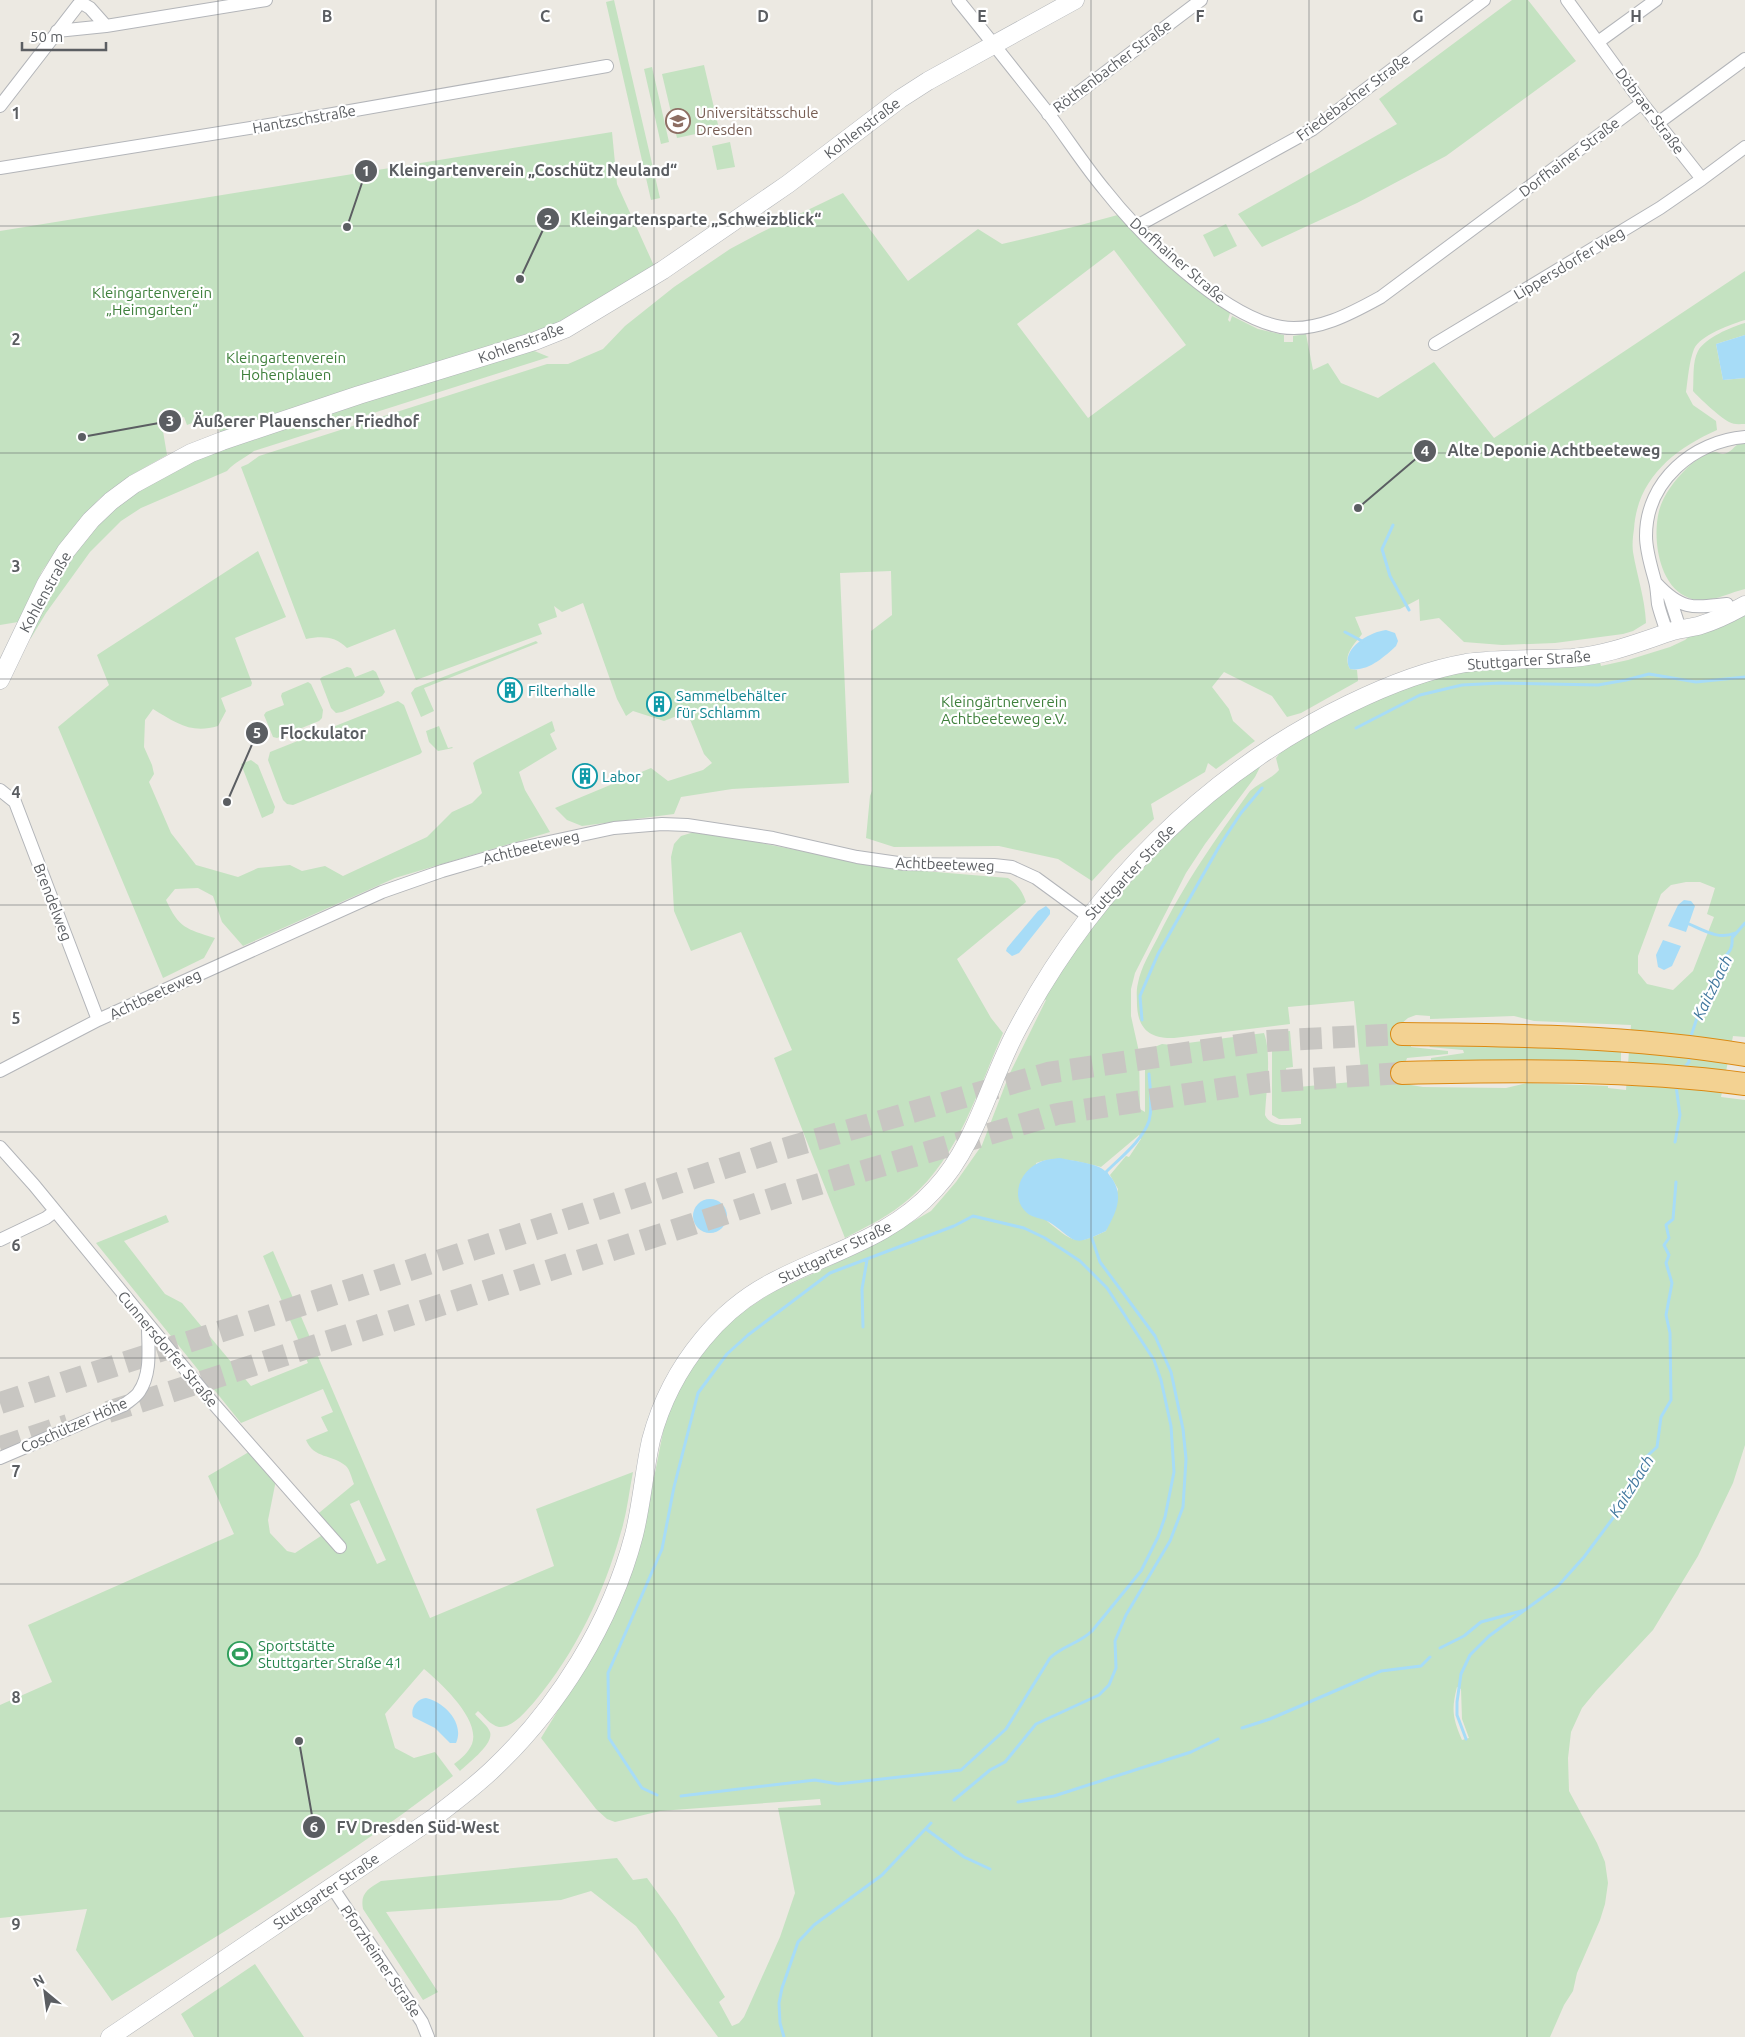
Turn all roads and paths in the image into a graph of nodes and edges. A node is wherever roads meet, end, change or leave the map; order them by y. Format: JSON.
{"nodes":[{"id":1,"x":266,"y":0,"type":"edge"},
{"id":2,"x":958,"y":0,"type":"edge"},
{"id":3,"x":1075,"y":0,"type":"edge"},
{"id":4,"x":1201,"y":0,"type":"edge"},
{"id":5,"x":1484,"y":0,"type":"edge"},
{"id":6,"x":1567,"y":0,"type":"edge"},
{"id":7,"x":1656,"y":0,"type":"edge"},
{"id":8,"x":81,"y":1,"type":"edge"},
{"id":9,"x":106,"y":26,"type":"junction"},
{"id":10,"x":57,"y":31,"type":"junction"},
{"id":11,"x":1598,"y":42,"type":"junction"},
{"id":12,"x":993,"y":45,"type":"junction"},
{"id":13,"x":1745,"y":59,"type":"edge"},
{"id":14,"x":607,"y":66,"type":"dead end"},
{"id":15,"x":1642,"y":103,"type":"junction"},
{"id":16,"x":0,"y":106,"type":"edge"},
{"id":17,"x":1048,"y":114,"type":"junction"},
{"id":18,"x":1658,"y":123,"type":"junction"},
{"id":19,"x":1745,"y":147,"type":"edge"},
{"id":20,"x":0,"y":168,"type":"edge"},
{"id":21,"x":1702,"y":179,"type":"junction"},
{"id":22,"x":1137,"y":226,"type":"junction"},
{"id":23,"x":1435,"y":344,"type":"dead end"},
{"id":24,"x":1745,"y":437,"type":"edge"},
{"id":25,"x":1656,"y":583,"type":"junction"},
{"id":26,"x":1670,"y":598,"type":"junction"},
{"id":27,"x":1745,"y":600,"type":"edge"},
{"id":28,"x":1727,"y":604,"type":"junction"},
{"id":29,"x":1745,"y":605,"type":"edge"},
{"id":30,"x":1674,"y":631,"type":"junction"},
{"id":31,"x":0,"y":680,"type":"edge"},
{"id":32,"x":0,"y":790,"type":"edge"},
{"id":33,"x":1088,"y":916,"type":"junction"},
{"id":34,"x":98,"y":1020,"type":"junction"},
{"id":35,"x":1402,"y":1034,"type":"tunnel mouth"},
{"id":36,"x":1740,"y":1054,"type":"edge"},
{"id":37,"x":0,"y":1070,"type":"edge"},
{"id":38,"x":1402,"y":1073,"type":"tunnel mouth"},
{"id":39,"x":1738,"y":1084,"type":"edge"},
{"id":40,"x":0,"y":1148,"type":"edge"},
{"id":41,"x":55,"y":1211,"type":"junction"},
{"id":42,"x":0,"y":1240,"type":"edge"},
{"id":43,"x":148,"y":1326,"type":"junction"},
{"id":44,"x":0,"y":1458,"type":"edge"},
{"id":45,"x":340,"y":1547,"type":"dead end"},
{"id":46,"x":332,"y":1887,"type":"junction"},
{"id":47,"x":110,"y":2037,"type":"edge"},
{"id":48,"x":428,"y":2037,"type":"edge"}],
"edges":[{"from":1,"to":9,"type":"street"},
{"from":2,"to":12,"type":"street","name":"Dorfhainer Straße"},
{"from":3,"to":12,"type":"main road","name":"Kohlenstraße"},
{"from":4,"to":17,"type":"street","name":"Röthenbacher Straße"},
{"from":5,"to":22,"type":"street","name":"Friedebacher Straße"},
{"from":6,"to":11,"type":"street","name":"Döbraer Straße"},
{"from":7,"to":11,"type":"street"},
{"from":8,"to":9,"type":"street"},
{"from":8,"to":10,"type":"street"},
{"from":9,"to":10,"type":"street"},
{"from":10,"to":16,"type":"street"},
{"from":11,"to":15,"type":"street","name":"Döbraer Straße"},
{"from":12,"to":17,"type":"street","name":"Dorfhainer Straße"},
{"from":12,"to":31,"type":"main road","name":"Kohlenstraße"},
{"from":13,"to":18,"type":"street"},
{"from":14,"to":20,"type":"street","name":"Hantzschstraße"},
{"from":15,"to":18,"type":"street","name":"Döbraer Straße"},
{"from":15,"to":22,"type":"street","name":"Dorfhainer Straße"},
{"from":17,"to":22,"type":"street","name":"Dorfhainer Straße"},
{"from":18,"to":21,"type":"street","name":"Döbraer Straße"},
{"from":19,"to":21,"type":"street"},
{"from":21,"to":23,"type":"street","name":"Lippersdorfer Weg"},
{"from":24,"to":25,"type":"street"},
{"from":25,"to":26,"type":"street"},
{"from":25,"to":30,"type":"street"},
{"from":26,"to":28,"type":"street"},
{"from":26,"to":30,"type":"street"},
{"from":27,"to":28,"type":"main road","name":"Stuttgarter Straße"},
{"from":28,"to":30,"type":"main road","name":"Stuttgarter Straße"},
{"from":29,"to":30,"type":"main road","name":"Stuttgarter Straße"},
{"from":30,"to":33,"type":"main road","name":"Stuttgarter Straße"},
{"from":32,"to":34,"type":"street","name":"Brendelweg"},
{"from":33,"to":34,"type":"street","name":"Achtbeeteweg"},
{"from":33,"to":46,"type":"main road","name":"Stuttgarter Straße"},
{"from":34,"to":37,"type":"street","name":"Achtbeeteweg"},
{"from":35,"to":36,"type":"highway"},
{"from":38,"to":39,"type":"highway"},
{"from":40,"to":41,"type":"street","name":"Cunnersdorfer Straße"},
{"from":41,"to":42,"type":"street"},
{"from":41,"to":43,"type":"street","name":"Cunnersdorfer Straße"},
{"from":43,"to":44,"type":"street","name":"Coschützer Höhe"},
{"from":43,"to":45,"type":"street","name":"Cunnersdorfer Straße"},
{"from":46,"to":47,"type":"main road","name":"Stuttgarter Straße"},
{"from":46,"to":48,"type":"street","name":"Pforzheimer Straße"}]}
